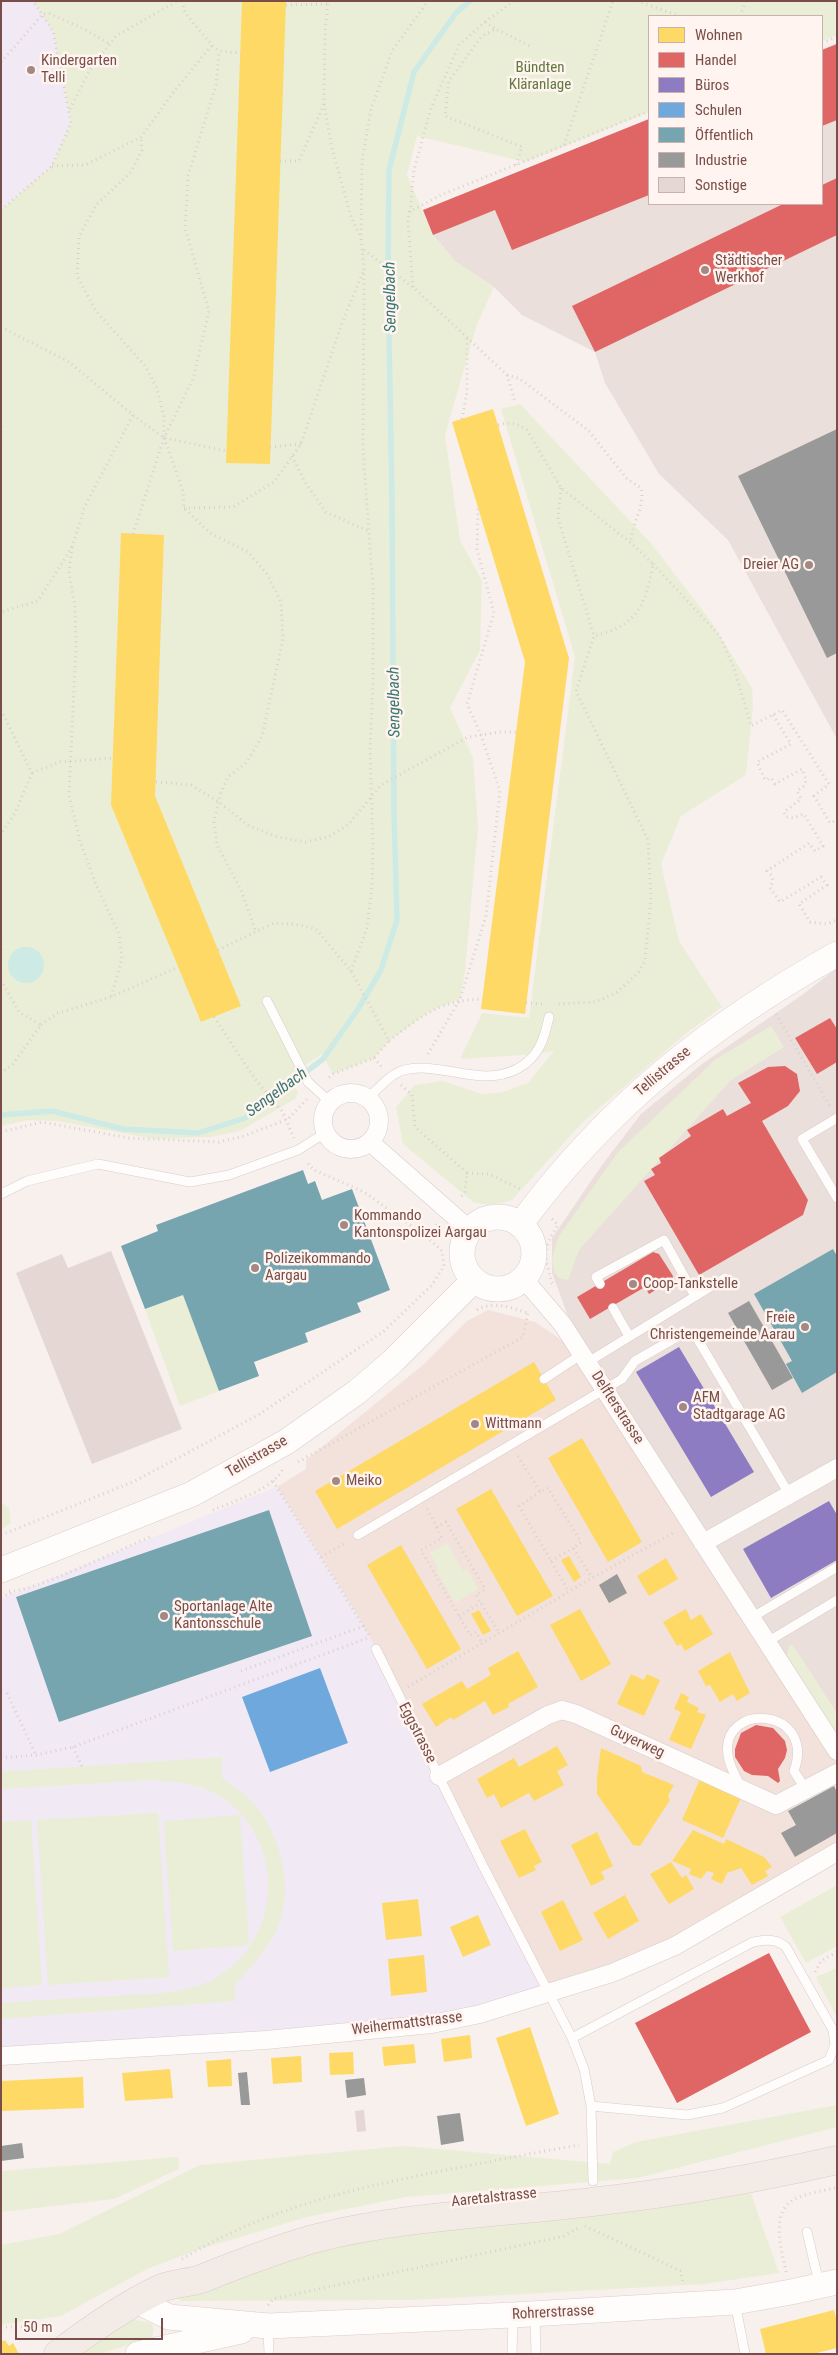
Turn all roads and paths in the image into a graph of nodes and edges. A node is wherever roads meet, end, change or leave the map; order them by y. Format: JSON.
{"nodes":[{"id":1,"x":33,"y":1,"type":"edge"},
{"id":2,"x":177,"y":1,"type":"edge"},
{"id":3,"x":182,"y":1,"type":"edge"},
{"id":4,"x":428,"y":1,"type":"edge"},
{"id":5,"x":514,"y":1,"type":"edge"},
{"id":6,"x":613,"y":1,"type":"edge"},
{"id":7,"x":637,"y":1,"type":"edge"},
{"id":8,"x":746,"y":1,"type":"edge"},
{"id":9,"x":329,"y":3,"type":"edge"},
{"id":10,"x":286,"y":5,"type":"dead end"},
{"id":11,"x":42,"y":14,"type":"junction"},
{"id":12,"x":677,"y":15,"type":"edge"},
{"id":13,"x":740,"y":15,"type":"edge"},
{"id":14,"x":485,"y":22,"type":"junction"},
{"id":15,"x":496,"y":29,"type":"junction"},
{"id":16,"x":837,"y":37,"type":"edge"},
{"id":17,"x":823,"y":43,"type":"edge"},
{"id":18,"x":110,"y":44,"type":"junction"},
{"id":19,"x":212,"y":45,"type":"junction"},
{"id":20,"x":532,"y":47,"type":"dead end"},
{"id":21,"x":220,"y":50,"type":"junction"},
{"id":22,"x":241,"y":53,"type":"dead end"},
{"id":23,"x":1,"y":62,"type":"edge"},
{"id":24,"x":324,"y":103,"type":"junction"},
{"id":25,"x":69,"y":110,"type":"junction"},
{"id":26,"x":648,"y":111,"type":"edge"},
{"id":27,"x":141,"y":137,"type":"junction"},
{"id":28,"x":563,"y":146,"type":"junction"},
{"id":29,"x":280,"y":161,"type":"dead end"},
{"id":30,"x":52,"y":166,"type":"junction"},
{"id":31,"x":516,"y":166,"type":"junction"},
{"id":32,"x":1,"y":210,"type":"edge"},
{"id":33,"x":410,"y":212,"type":"junction"},
{"id":34,"x":360,"y":236,"type":"junction"},
{"id":35,"x":363,"y":250,"type":"junction"},
{"id":36,"x":364,"y":269,"type":"junction"},
{"id":37,"x":413,"y":287,"type":"junction"},
{"id":38,"x":1,"y":327,"type":"edge"},
{"id":39,"x":467,"y":338,"type":"junction"},
{"id":40,"x":507,"y":375,"type":"junction"},
{"id":41,"x":515,"y":402,"type":"dead end"},
{"id":42,"x":133,"y":415,"type":"junction"},
{"id":43,"x":462,"y":419,"type":"dead end"},
{"id":44,"x":498,"y":425,"type":"dead end"},
{"id":45,"x":1,"y":426,"type":"edge"},
{"id":46,"x":164,"y":438,"type":"junction"},
{"id":47,"x":301,"y":444,"type":"junction"},
{"id":48,"x":270,"y":447,"type":"dead end"},
{"id":49,"x":1,"y":450,"type":"edge"},
{"id":50,"x":227,"y":451,"type":"dead end"},
{"id":51,"x":292,"y":456,"type":"junction"},
{"id":52,"x":561,"y":488,"type":"junction"},
{"id":53,"x":184,"y":508,"type":"junction"},
{"id":54,"x":478,"y":508,"type":"dead end"},
{"id":55,"x":370,"y":532,"type":"junction"},
{"id":56,"x":133,"y":534,"type":"dead end"},
{"id":57,"x":631,"y":543,"type":"junction"},
{"id":58,"x":72,"y":547,"type":"junction"},
{"id":59,"x":653,"y":564,"type":"junction"},
{"id":60,"x":1,"y":612,"type":"edge"},
{"id":61,"x":594,"y":636,"type":"junction"},
{"id":62,"x":1,"y":710,"type":"edge"},
{"id":63,"x":773,"y":715,"type":"junction"},
{"id":64,"x":516,"y":732,"type":"dead end"},
{"id":65,"x":481,"y":735,"type":"junction"},
{"id":66,"x":113,"y":758,"type":"dead end"},
{"id":67,"x":70,"y":761,"type":"junction"},
{"id":68,"x":32,"y":773,"type":"junction"},
{"id":69,"x":156,"y":782,"type":"dead end"},
{"id":70,"x":371,"y":797,"type":"junction"},
{"id":71,"x":219,"y":802,"type":"junction"},
{"id":72,"x":837,"y":820,"type":"edge"},
{"id":73,"x":1,"y":834,"type":"edge"},
{"id":74,"x":837,"y":920,"type":"edge"},
{"id":75,"x":256,"y":932,"type":"junction"},
{"id":76,"x":1,"y":939,"type":"edge"},
{"id":77,"x":218,"y":950,"type":"dead end"},
{"id":78,"x":1,"y":954,"type":"edge"},
{"id":79,"x":837,"y":954,"type":"edge"},
{"id":80,"x":178,"y":967,"type":"dead end"},
{"id":81,"x":351,"y":971,"type":"junction"},
{"id":82,"x":1,"y":980,"type":"edge"},
{"id":83,"x":111,"y":996,"type":"junction"},
{"id":84,"x":766,"y":997,"type":"junction"},
{"id":85,"x":460,"y":999,"type":"junction"},
{"id":86,"x":483,"y":999,"type":"dead end"},
{"id":87,"x":267,"y":1002,"type":"dead end"},
{"id":88,"x":526,"y":1004,"type":"dead end"},
{"id":89,"x":545,"y":1004,"type":"dead end"},
{"id":90,"x":554,"y":1005,"type":"dead end"},
{"id":91,"x":214,"y":1017,"type":"dead end"},
{"id":92,"x":549,"y":1017,"type":"dead end"},
{"id":93,"x":41,"y":1025,"type":"junction"},
{"id":94,"x":389,"y":1041,"type":"junction"},
{"id":95,"x":419,"y":1068,"type":"junction"},
{"id":96,"x":1,"y":1073,"type":"edge"},
{"id":97,"x":392,"y":1076,"type":"junction"},
{"id":98,"x":316,"y":1090,"type":"junction"},
{"id":99,"x":368,"y":1098,"type":"junction"},
{"id":100,"x":330,"y":1102,"type":"junction"},
{"id":101,"x":832,"y":1108,"type":"dead end"},
{"id":102,"x":837,"y":1118,"type":"edge"},
{"id":103,"x":288,"y":1119,"type":"junction"},
{"id":104,"x":1,"y":1132,"type":"edge"},
{"id":105,"x":325,"y":1132,"type":"junction"},
{"id":106,"x":370,"y":1142,"type":"junction"},
{"id":107,"x":298,"y":1150,"type":"junction"},
{"id":108,"x":467,"y":1173,"type":"junction"},
{"id":109,"x":1,"y":1194,"type":"edge"},
{"id":110,"x":837,"y":1198,"type":"edge"},
{"id":111,"x":536,"y":1202,"type":"junction"},
{"id":112,"x":448,"y":1210,"type":"junction"},
{"id":113,"x":520,"y":1225,"type":"junction"},
{"id":114,"x":470,"y":1230,"type":"junction"},
{"id":115,"x":427,"y":1237,"type":"junction"},
{"id":116,"x":523,"y":1278,"type":"junction"},
{"id":117,"x":725,"y":1278,"type":"dead end"},
{"id":118,"x":474,"y":1280,"type":"junction"},
{"id":119,"x":600,"y":1284,"type":"dead end"},
{"id":120,"x":695,"y":1296,"type":"junction"},
{"id":121,"x":545,"y":1305,"type":"junction"},
{"id":122,"x":613,"y":1308,"type":"dead end"},
{"id":123,"x":472,"y":1313,"type":"dead end"},
{"id":124,"x":528,"y":1313,"type":"junction"},
{"id":125,"x":630,"y":1336,"type":"junction"},
{"id":126,"x":585,"y":1358,"type":"junction"},
{"id":127,"x":544,"y":1379,"type":"dead end"},
{"id":128,"x":605,"y":1389,"type":"junction"},
{"id":129,"x":512,"y":1445,"type":"junction"},
{"id":130,"x":837,"y":1468,"type":"edge"},
{"id":131,"x":283,"y":1471,"type":"dead end"},
{"id":132,"x":273,"y":1481,"type":"dead end"},
{"id":133,"x":540,"y":1492,"type":"junction"},
{"id":134,"x":789,"y":1494,"type":"junction"},
{"id":135,"x":420,"y":1498,"type":"junction"},
{"id":136,"x":691,"y":1524,"type":"junction"},
{"id":137,"x":437,"y":1527,"type":"junction"},
{"id":138,"x":1,"y":1535,"type":"edge"},
{"id":139,"x":358,"y":1535,"type":"joint"},
{"id":140,"x":703,"y":1543,"type":"junction"},
{"id":141,"x":573,"y":1548,"type":"junction"},
{"id":142,"x":321,"y":1557,"type":"junction"},
{"id":143,"x":551,"y":1561,"type":"junction"},
{"id":144,"x":837,"y":1567,"type":"edge"},
{"id":145,"x":1,"y":1570,"type":"edge"},
{"id":146,"x":592,"y":1578,"type":"junction"},
{"id":147,"x":15,"y":1592,"type":"dead end"},
{"id":148,"x":569,"y":1592,"type":"junction"},
{"id":149,"x":1,"y":1597,"type":"edge"},
{"id":150,"x":837,"y":1600,"type":"edge"},
{"id":151,"x":481,"y":1603,"type":"junction"},
{"id":152,"x":459,"y":1616,"type":"junction"},
{"id":153,"x":751,"y":1618,"type":"junction"},
{"id":154,"x":364,"y":1626,"type":"junction"},
{"id":155,"x":500,"y":1634,"type":"junction"},
{"id":156,"x":370,"y":1637,"type":"junction"},
{"id":157,"x":767,"y":1642,"type":"junction"},
{"id":158,"x":483,"y":1644,"type":"junction"},
{"id":159,"x":376,"y":1649,"type":"joint"},
{"id":160,"x":241,"y":1671,"type":"dead end"},
{"id":161,"x":7,"y":1693,"type":"dead end"},
{"id":162,"x":398,"y":1693,"type":"junction"},
{"id":163,"x":73,"y":1747,"type":"junction"},
{"id":164,"x":837,"y":1751,"type":"edge"},
{"id":165,"x":36,"y":1755,"type":"junction"},
{"id":166,"x":1,"y":1758,"type":"edge"},
{"id":167,"x":82,"y":1767,"type":"dead end"},
{"id":168,"x":837,"y":1773,"type":"edge"},
{"id":169,"x":439,"y":1776,"type":"junction"},
{"id":170,"x":806,"y":1790,"type":"junction"},
{"id":171,"x":744,"y":1791,"type":"junction"},
{"id":172,"x":837,"y":1852,"type":"edge"},
{"id":173,"x":837,"y":1952,"type":"edge"},
{"id":174,"x":808,"y":1985,"type":"junction"},
{"id":175,"x":548,"y":1993,"type":"junction"},
{"id":176,"x":572,"y":2038,"type":"junction"},
{"id":177,"x":1,"y":2056,"type":"edge"},
{"id":178,"x":591,"y":2106,"type":"junction"},
{"id":179,"x":592,"y":2143,"type":"junction"},
{"id":180,"x":837,"y":2146,"type":"edge"},
{"id":181,"x":837,"y":2160,"type":"edge"},
{"id":182,"x":594,"y":2181,"type":"dead end"},
{"id":183,"x":807,"y":2232,"type":"dead end"},
{"id":184,"x":169,"y":2276,"type":"junction"},
{"id":185,"x":828,"y":2284,"type":"edge"},
{"id":186,"x":684,"y":2292,"type":"dead end"},
{"id":187,"x":137,"y":2301,"type":"junction"},
{"id":188,"x":735,"y":2302,"type":"junction"},
{"id":189,"x":524,"y":2315,"type":"junction"},
{"id":190,"x":268,"y":2326,"type":"junction"},
{"id":191,"x":1,"y":2327,"type":"edge"},
{"id":192,"x":236,"y":2332,"type":"junction"},
{"id":193,"x":64,"y":2341,"type":"edge"},
{"id":194,"x":206,"y":2349,"type":"dead end"},
{"id":195,"x":138,"y":2354,"type":"edge"},
{"id":196,"x":269,"y":2354,"type":"edge"},
{"id":197,"x":512,"y":2354,"type":"edge"},
{"id":198,"x":536,"y":2354,"type":"edge"},
{"id":199,"x":745,"y":2354,"type":"edge"}],
"edges":[{"from":1,"to":11,"type":"path"},
{"from":2,"to":18,"type":"path"},
{"from":3,"to":19,"type":"path"},
{"from":4,"to":34,"type":"path"},
{"from":5,"to":14,"type":"path"},
{"from":6,"to":28,"type":"path"},
{"from":7,"to":12,"type":"path"},
{"from":8,"to":13,"type":"path"},
{"from":9,"to":10,"type":"path"},
{"from":9,"to":24,"type":"path"},
{"from":11,"to":18,"type":"path"},
{"from":11,"to":23,"type":"path"},
{"from":11,"to":25,"type":"path"},
{"from":14,"to":15,"type":"path"},
{"from":14,"to":33,"type":"path"},
{"from":15,"to":20,"type":"path"},
{"from":15,"to":31,"type":"path"},
{"from":16,"to":17,"type":"path"},
{"from":18,"to":25,"type":"path"},
{"from":19,"to":21,"type":"path"},
{"from":19,"to":27,"type":"path"},
{"from":21,"to":22,"type":"path"},
{"from":21,"to":46,"type":"path"},
{"from":24,"to":29,"type":"path"},
{"from":24,"to":34,"type":"path"},
{"from":25,"to":30,"type":"path"},
{"from":26,"to":28,"type":"path"},
{"from":27,"to":30,"type":"path"},
{"from":27,"to":46,"type":"path"},
{"from":28,"to":31,"type":"path"},
{"from":30,"to":32,"type":"path"},
{"from":31,"to":33,"type":"path"},
{"from":33,"to":37,"type":"path"},
{"from":34,"to":35,"type":"path"},
{"from":35,"to":36,"type":"path"},
{"from":35,"to":37,"type":"path"},
{"from":36,"to":47,"type":"path"},
{"from":36,"to":55,"type":"path"},
{"from":37,"to":39,"type":"path"},
{"from":38,"to":42,"type":"path"},
{"from":39,"to":40,"type":"path"},
{"from":39,"to":43,"type":"path"},
{"from":40,"to":41,"type":"path"},
{"from":40,"to":57,"type":"path"},
{"from":42,"to":46,"type":"path"},
{"from":42,"to":58,"type":"path"},
{"from":44,"to":52,"type":"path"},
{"from":45,"to":49,"type":"path"},
{"from":46,"to":50,"type":"path"},
{"from":46,"to":53,"type":"path"},
{"from":46,"to":56,"type":"path"},
{"from":47,"to":48,"type":"path"},
{"from":47,"to":51,"type":"path"},
{"from":51,"to":53,"type":"path"},
{"from":51,"to":55,"type":"path"},
{"from":52,"to":57,"type":"path"},
{"from":52,"to":61,"type":"path"},
{"from":53,"to":71,"type":"path"},
{"from":54,"to":65,"type":"path"},
{"from":55,"to":70,"type":"path"},
{"from":57,"to":59,"type":"path"},
{"from":58,"to":60,"type":"path"},
{"from":58,"to":67,"type":"path"},
{"from":59,"to":61,"type":"path"},
{"from":59,"to":63,"type":"path"},
{"from":61,"to":90,"type":"path"},
{"from":62,"to":68,"type":"path"},
{"from":63,"to":72,"type":"path"},
{"from":63,"to":74,"type":"path"},
{"from":64,"to":65,"type":"path"},
{"from":65,"to":70,"type":"path"},
{"from":65,"to":85,"type":"path"},
{"from":66,"to":67,"type":"path"},
{"from":67,"to":68,"type":"path"},
{"from":67,"to":83,"type":"path"},
{"from":68,"to":73,"type":"path"},
{"from":69,"to":71,"type":"path"},
{"from":70,"to":71,"type":"path"},
{"from":70,"to":81,"type":"path"},
{"from":71,"to":75,"type":"path"},
{"from":75,"to":77,"type":"path"},
{"from":75,"to":81,"type":"path"},
{"from":76,"to":78,"type":"path"},
{"from":79,"to":84,"type":"main road","name":"Tellistrasse"},
{"from":80,"to":83,"type":"path"},
{"from":81,"to":94,"type":"path"},
{"from":82,"to":93,"type":"path"},
{"from":83,"to":93,"type":"path"},
{"from":84,"to":101,"type":"path"},
{"from":84,"to":111,"type":"main road","name":"Tellistrasse"},
{"from":85,"to":86,"type":"path"},
{"from":85,"to":94,"type":"path"},
{"from":85,"to":95,"type":"path"},
{"from":87,"to":98,"type":"lane"},
{"from":88,"to":89,"type":"path"},
{"from":91,"to":103,"type":"path"},
{"from":92,"to":95,"type":"lane"},
{"from":93,"to":96,"type":"path"},
{"from":94,"to":98,"type":"path"},
{"from":95,"to":97,"type":"lane"},
{"from":97,"to":99,"type":"lane"},
{"from":97,"to":108,"type":"path"},
{"from":98,"to":100,"type":"lane"},
{"from":98,"to":103,"type":"path"},
{"from":99,"to":100,"type":"street"},
{"from":99,"to":106,"type":"street"},
{"from":100,"to":105,"type":"street"},
{"from":102,"to":110,"type":"lane"},
{"from":103,"to":104,"type":"path"},
{"from":103,"to":107,"type":"path"},
{"from":105,"to":106,"type":"street"},
{"from":105,"to":107,"type":"lane"},
{"from":106,"to":112,"type":"street"},
{"from":107,"to":109,"type":"lane"},
{"from":107,"to":115,"type":"path"},
{"from":108,"to":111,"type":"path"},
{"from":108,"to":112,"type":"path"},
{"from":111,"to":113,"type":"main road","name":"Tellistrasse"},
{"from":111,"to":121,"type":"path"},
{"from":112,"to":114,"type":"street"},
{"from":112,"to":115,"type":"path"},
{"from":113,"to":114,"type":"main road"},
{"from":113,"to":116,"type":"main road"},
{"from":114,"to":118,"type":"main road"},
{"from":115,"to":138,"type":"path"},
{"from":116,"to":118,"type":"main road"},
{"from":116,"to":121,"type":"street","name":"Delfterstrasse"},
{"from":117,"to":120,"type":"lane"},
{"from":118,"to":145,"type":"main road","name":"Tellistrasse"},
{"from":119,"to":120,"type":"lane"},
{"from":120,"to":125,"type":"lane"},
{"from":121,"to":124,"type":"path"},
{"from":121,"to":126,"type":"street","name":"Delfterstrasse"},
{"from":122,"to":125,"type":"lane"},
{"from":123,"to":124,"type":"path"},
{"from":124,"to":131,"type":"path"},
{"from":125,"to":126,"type":"lane"},
{"from":126,"to":127,"type":"lane"},
{"from":126,"to":128,"type":"street","name":"Delfterstrasse"},
{"from":128,"to":129,"type":"lane"},
{"from":128,"to":134,"type":"lane"},
{"from":128,"to":136,"type":"street","name":"Delfterstrasse"},
{"from":129,"to":133,"type":"path"},
{"from":129,"to":135,"type":"lane"},
{"from":130,"to":134,"type":"street"},
{"from":132,"to":142,"type":"path"},
{"from":133,"to":141,"type":"path"},
{"from":133,"to":143,"type":"path"},
{"from":134,"to":140,"type":"street"},
{"from":135,"to":137,"type":"path"},
{"from":135,"to":139,"type":"lane"},
{"from":136,"to":140,"type":"street","name":"Delfterstrasse"},
{"from":136,"to":146,"type":"path"},
{"from":137,"to":151,"type":"path"},
{"from":137,"to":152,"type":"path"},
{"from":139,"to":142,"type":"path"},
{"from":140,"to":153,"type":"street","name":"Delfterstrasse"},
{"from":141,"to":143,"type":"path"},
{"from":141,"to":146,"type":"path"},
{"from":142,"to":154,"type":"path"},
{"from":143,"to":148,"type":"path"},
{"from":144,"to":153,"type":"lane"},
{"from":146,"to":148,"type":"path"},
{"from":147,"to":149,"type":"path"},
{"from":148,"to":155,"type":"path"},
{"from":150,"to":157,"type":"lane"},
{"from":151,"to":152,"type":"path"},
{"from":151,"to":155,"type":"path"},
{"from":152,"to":158,"type":"path"},
{"from":153,"to":157,"type":"street","name":"Delfterstrasse"},
{"from":154,"to":156,"type":"path"},
{"from":154,"to":160,"type":"path"},
{"from":155,"to":158,"type":"path"},
{"from":156,"to":159,"type":"path"},
{"from":156,"to":163,"type":"path"},
{"from":157,"to":164,"type":"street","name":"Delfterstrasse"},
{"from":158,"to":162,"type":"path"},
{"from":159,"to":162,"type":"lane","name":"Eggstrasse"},
{"from":161,"to":165,"type":"path"},
{"from":162,"to":169,"type":"lane","name":"Eggstrasse"},
{"from":163,"to":165,"type":"path"},
{"from":163,"to":167,"type":"path"},
{"from":165,"to":166,"type":"path"},
{"from":168,"to":170,"type":"street","name":"Guyerweg"},
{"from":169,"to":171,"type":"street","name":"Guyerweg"},
{"from":169,"to":175,"type":"lane","name":"Eggstrasse"},
{"from":170,"to":171,"type":"street","name":"Guyerweg"},
{"from":170,"to":171,"type":"lane"},
{"from":172,"to":175,"type":"street","name":"Weihermattstrasse"},
{"from":173,"to":174,"type":"path"},
{"from":174,"to":176,"type":"lane"},
{"from":174,"to":178,"type":"lane"},
{"from":175,"to":176,"type":"lane","name":"Eggstrasse"},
{"from":175,"to":177,"type":"street","name":"Weihermattstrasse"},
{"from":176,"to":178,"type":"lane","name":"Eggstrasse"},
{"from":178,"to":179,"type":"lane","name":"Eggstrasse"},
{"from":179,"to":182,"type":"lane","name":"Eggstrasse"},
{"from":179,"to":184,"type":"path"},
{"from":180,"to":184,"type":"main road","name":"Aaretalstrasse"},
{"from":181,"to":184,"type":"main road","name":"Aaretalstrasse"},
{"from":183,"to":185,"type":"lane"},
{"from":184,"to":187,"type":"main road","name":"Aaretalstrasse"},
{"from":185,"to":188,"type":"main road","name":"Rohrerstrasse"},
{"from":186,"to":190,"type":"path"},
{"from":187,"to":190,"type":"main road","name":"Rohrerstrasse"},
{"from":187,"to":193,"type":"main road","name":"Aaretalstrasse"},
{"from":188,"to":189,"type":"main road","name":"Rohrerstrasse"},
{"from":188,"to":199,"type":"lane"},
{"from":189,"to":190,"type":"main road","name":"Rohrerstrasse"},
{"from":189,"to":197,"type":"lane"},
{"from":189,"to":198,"type":"lane"},
{"from":190,"to":192,"type":"main road","name":"Rohrerstrasse"},
{"from":190,"to":196,"type":"lane"},
{"from":191,"to":193,"type":"path"},
{"from":192,"to":194,"type":"lane"},
{"from":192,"to":195,"type":"main road","name":"Rohrerstrasse"}]}
